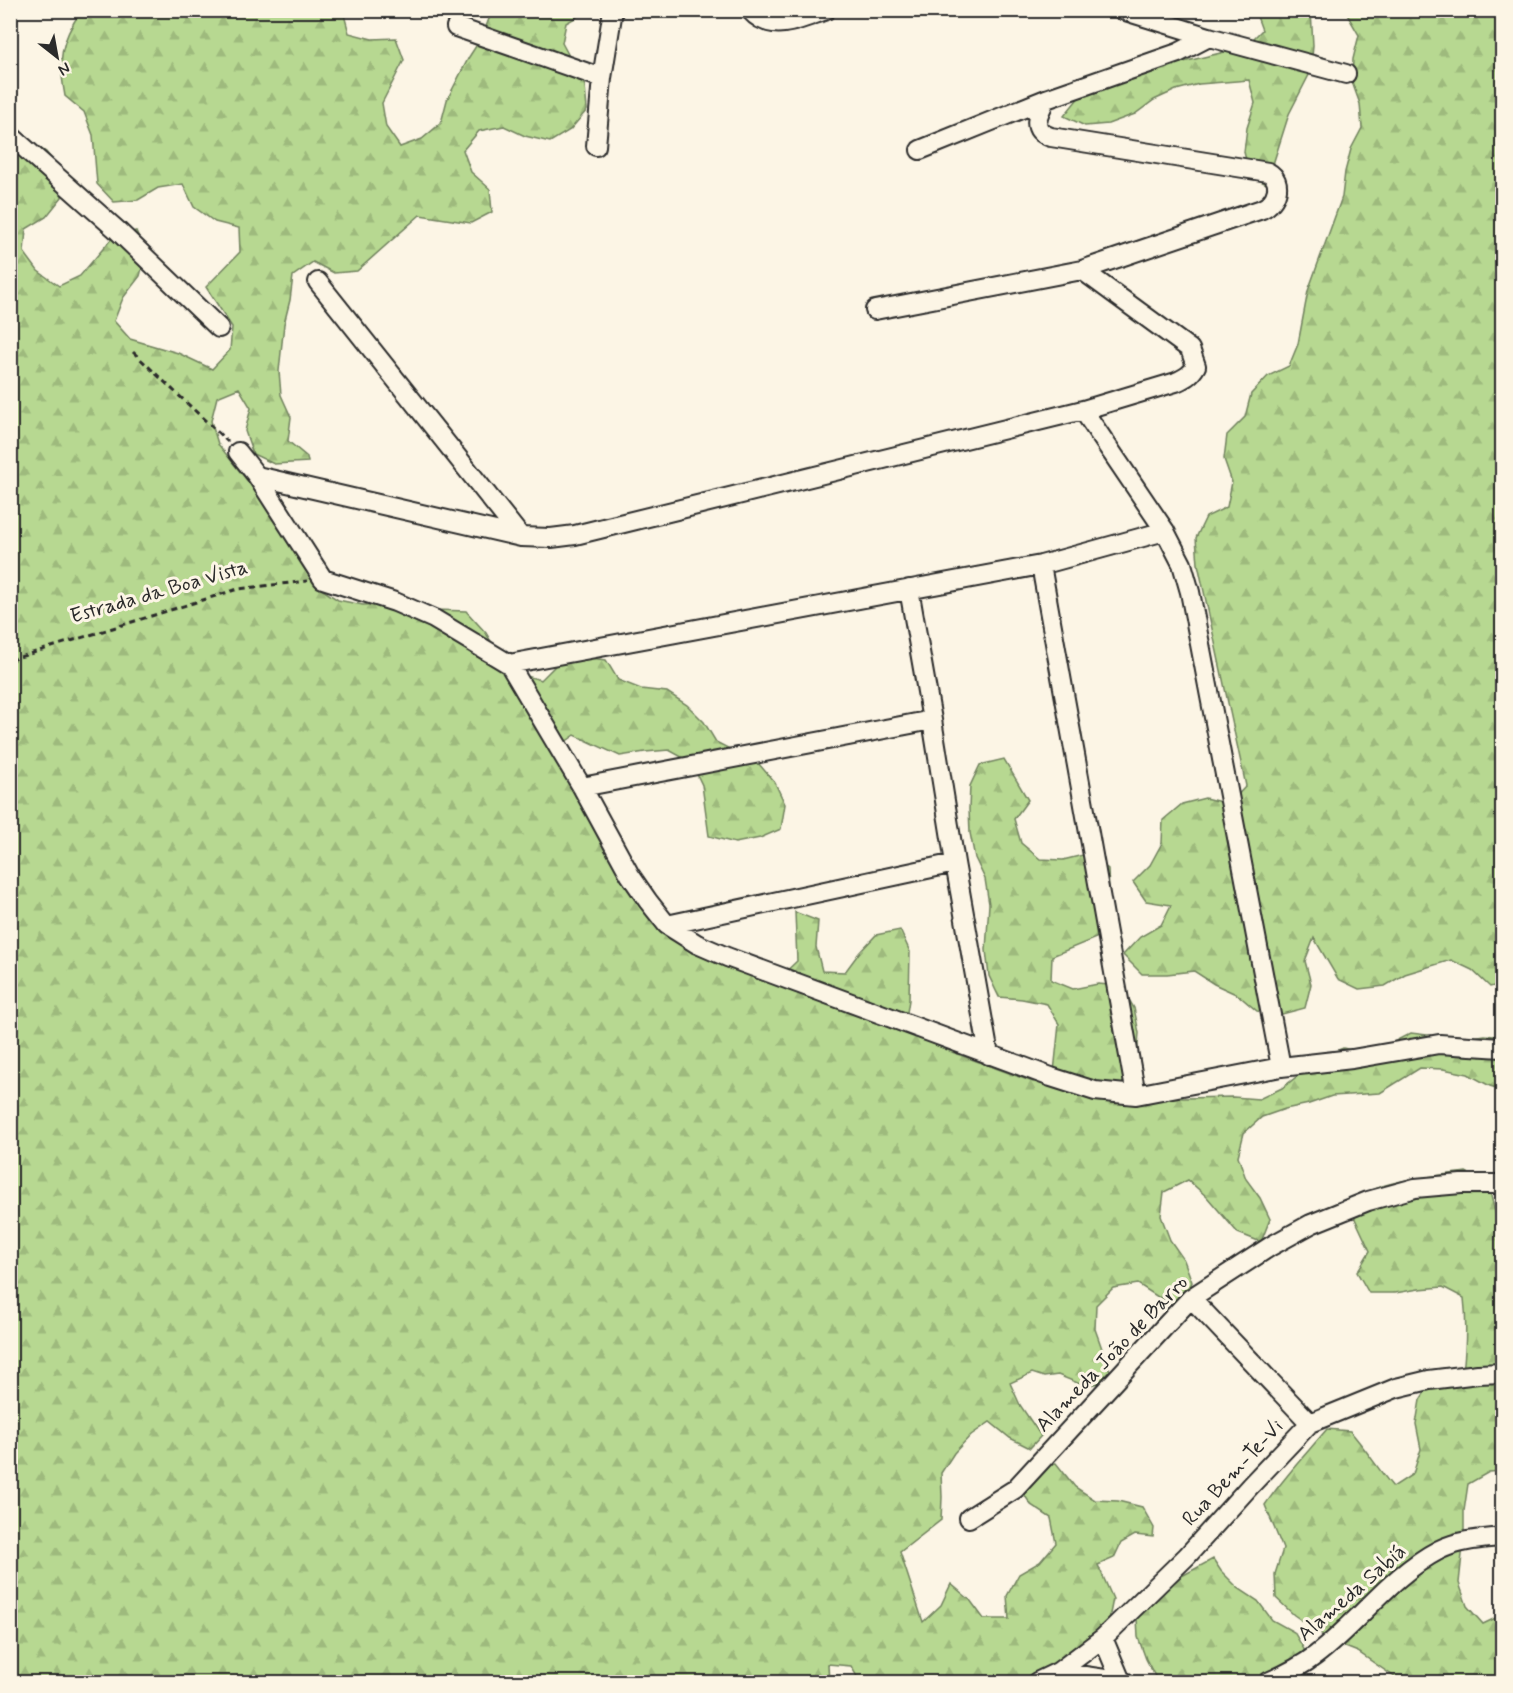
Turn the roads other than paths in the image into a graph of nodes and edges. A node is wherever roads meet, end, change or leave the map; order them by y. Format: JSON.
{"nodes":[{"id":1,"x":613,"y":10,"type":"edge"},
{"id":2,"x":750,"y":10,"type":"edge"},
{"id":3,"x":826,"y":10,"type":"edge"},
{"id":4,"x":1122,"y":10,"type":"edge"},
{"id":5,"x":456,"y":27,"type":"dead end"},
{"id":6,"x":1209,"y":37,"type":"junction"},
{"id":7,"x":1346,"y":74,"type":"dead end"},
{"id":8,"x":602,"y":78,"type":"junction"},
{"id":9,"x":1046,"y":99,"type":"junction"},
{"id":10,"x":10,"y":135,"type":"edge"},
{"id":11,"x":596,"y":146,"type":"dead end"},
{"id":12,"x":920,"y":150,"type":"dead end"},
{"id":13,"x":1082,"y":270,"type":"junction"},
{"id":14,"x":318,"y":282,"type":"dead end"},
{"id":15,"x":875,"y":310,"type":"dead end"},
{"id":16,"x":219,"y":328,"type":"dead end"},
{"id":17,"x":1083,"y":410,"type":"junction"},
{"id":18,"x":238,"y":452,"type":"road end"},
{"id":19,"x":257,"y":476,"type":"junction"},
{"id":20,"x":1165,"y":531,"type":"junction"},
{"id":21,"x":521,"y":537,"type":"junction"},
{"id":22,"x":1041,"y":565,"type":"junction"},
{"id":23,"x":909,"y":589,"type":"junction"},
{"id":24,"x":509,"y":664,"type":"junction"},
{"id":25,"x":932,"y":720,"type":"junction"},
{"id":26,"x":582,"y":787,"type":"junction"},
{"id":27,"x":955,"y":863,"type":"junction"},
{"id":28,"x":667,"y":924,"type":"junction"},
{"id":29,"x":1503,"y":1048,"type":"edge"},
{"id":30,"x":989,"y":1055,"type":"junction"},
{"id":31,"x":1281,"y":1067,"type":"junction"},
{"id":32,"x":1136,"y":1095,"type":"junction"},
{"id":33,"x":1503,"y":1184,"type":"edge"},
{"id":34,"x":1191,"y":1298,"type":"junction"},
{"id":35,"x":1503,"y":1373,"type":"edge"},
{"id":36,"x":1310,"y":1423,"type":"junction"},
{"id":37,"x":969,"y":1518,"type":"dead end"},
{"id":38,"x":1503,"y":1538,"type":"edge"},
{"id":39,"x":1103,"y":1638,"type":"junction"},
{"id":40,"x":1059,"y":1671,"type":"junction"},
{"id":41,"x":1123,"y":1682,"type":"edge"},
{"id":42,"x":1037,"y":1683,"type":"edge"},
{"id":43,"x":1268,"y":1683,"type":"edge"}],
"edges":[{"from":1,"to":8,"type":"street"},
{"from":2,"to":3,"type":"street"},
{"from":4,"to":6,"type":"street"},
{"from":5,"to":8,"type":"street"},
{"from":6,"to":7,"type":"street"},
{"from":6,"to":9,"type":"street"},
{"from":8,"to":11,"type":"street"},
{"from":9,"to":12,"type":"street"},
{"from":9,"to":13,"type":"street"},
{"from":10,"to":16,"type":"street"},
{"from":13,"to":15,"type":"street"},
{"from":13,"to":17,"type":"street"},
{"from":14,"to":21,"type":"street"},
{"from":17,"to":20,"type":"street"},
{"from":17,"to":21,"type":"street"},
{"from":18,"to":19,"type":"street"},
{"from":19,"to":21,"type":"street"},
{"from":19,"to":24,"type":"street"},
{"from":20,"to":22,"type":"street"},
{"from":20,"to":31,"type":"street"},
{"from":22,"to":23,"type":"street"},
{"from":22,"to":32,"type":"street"},
{"from":23,"to":24,"type":"street"},
{"from":23,"to":25,"type":"street"},
{"from":24,"to":26,"type":"street"},
{"from":25,"to":26,"type":"street"},
{"from":25,"to":27,"type":"street"},
{"from":26,"to":28,"type":"street"},
{"from":27,"to":28,"type":"street"},
{"from":27,"to":30,"type":"street"},
{"from":28,"to":30,"type":"street"},
{"from":29,"to":31,"type":"street"},
{"from":30,"to":32,"type":"street"},
{"from":31,"to":32,"type":"street"},
{"from":33,"to":34,"type":"street","name":"Alameda João de Barro"},
{"from":34,"to":36,"type":"street"},
{"from":34,"to":37,"type":"street","name":"Alameda João de Barro"},
{"from":35,"to":36,"type":"street","name":"Rua Bem-Te-Vi"},
{"from":36,"to":39,"type":"street","name":"Rua Bem-Te-Vi"},
{"from":38,"to":43,"type":"street","name":"Alameda Sabiá"},
{"from":39,"to":40,"type":"street","name":"Rua Bem-Te-Vi"},
{"from":39,"to":41,"type":"street"},
{"from":40,"to":41,"type":"street"},
{"from":40,"to":42,"type":"street","name":"Rua Bem-Te-Vi"}]}
